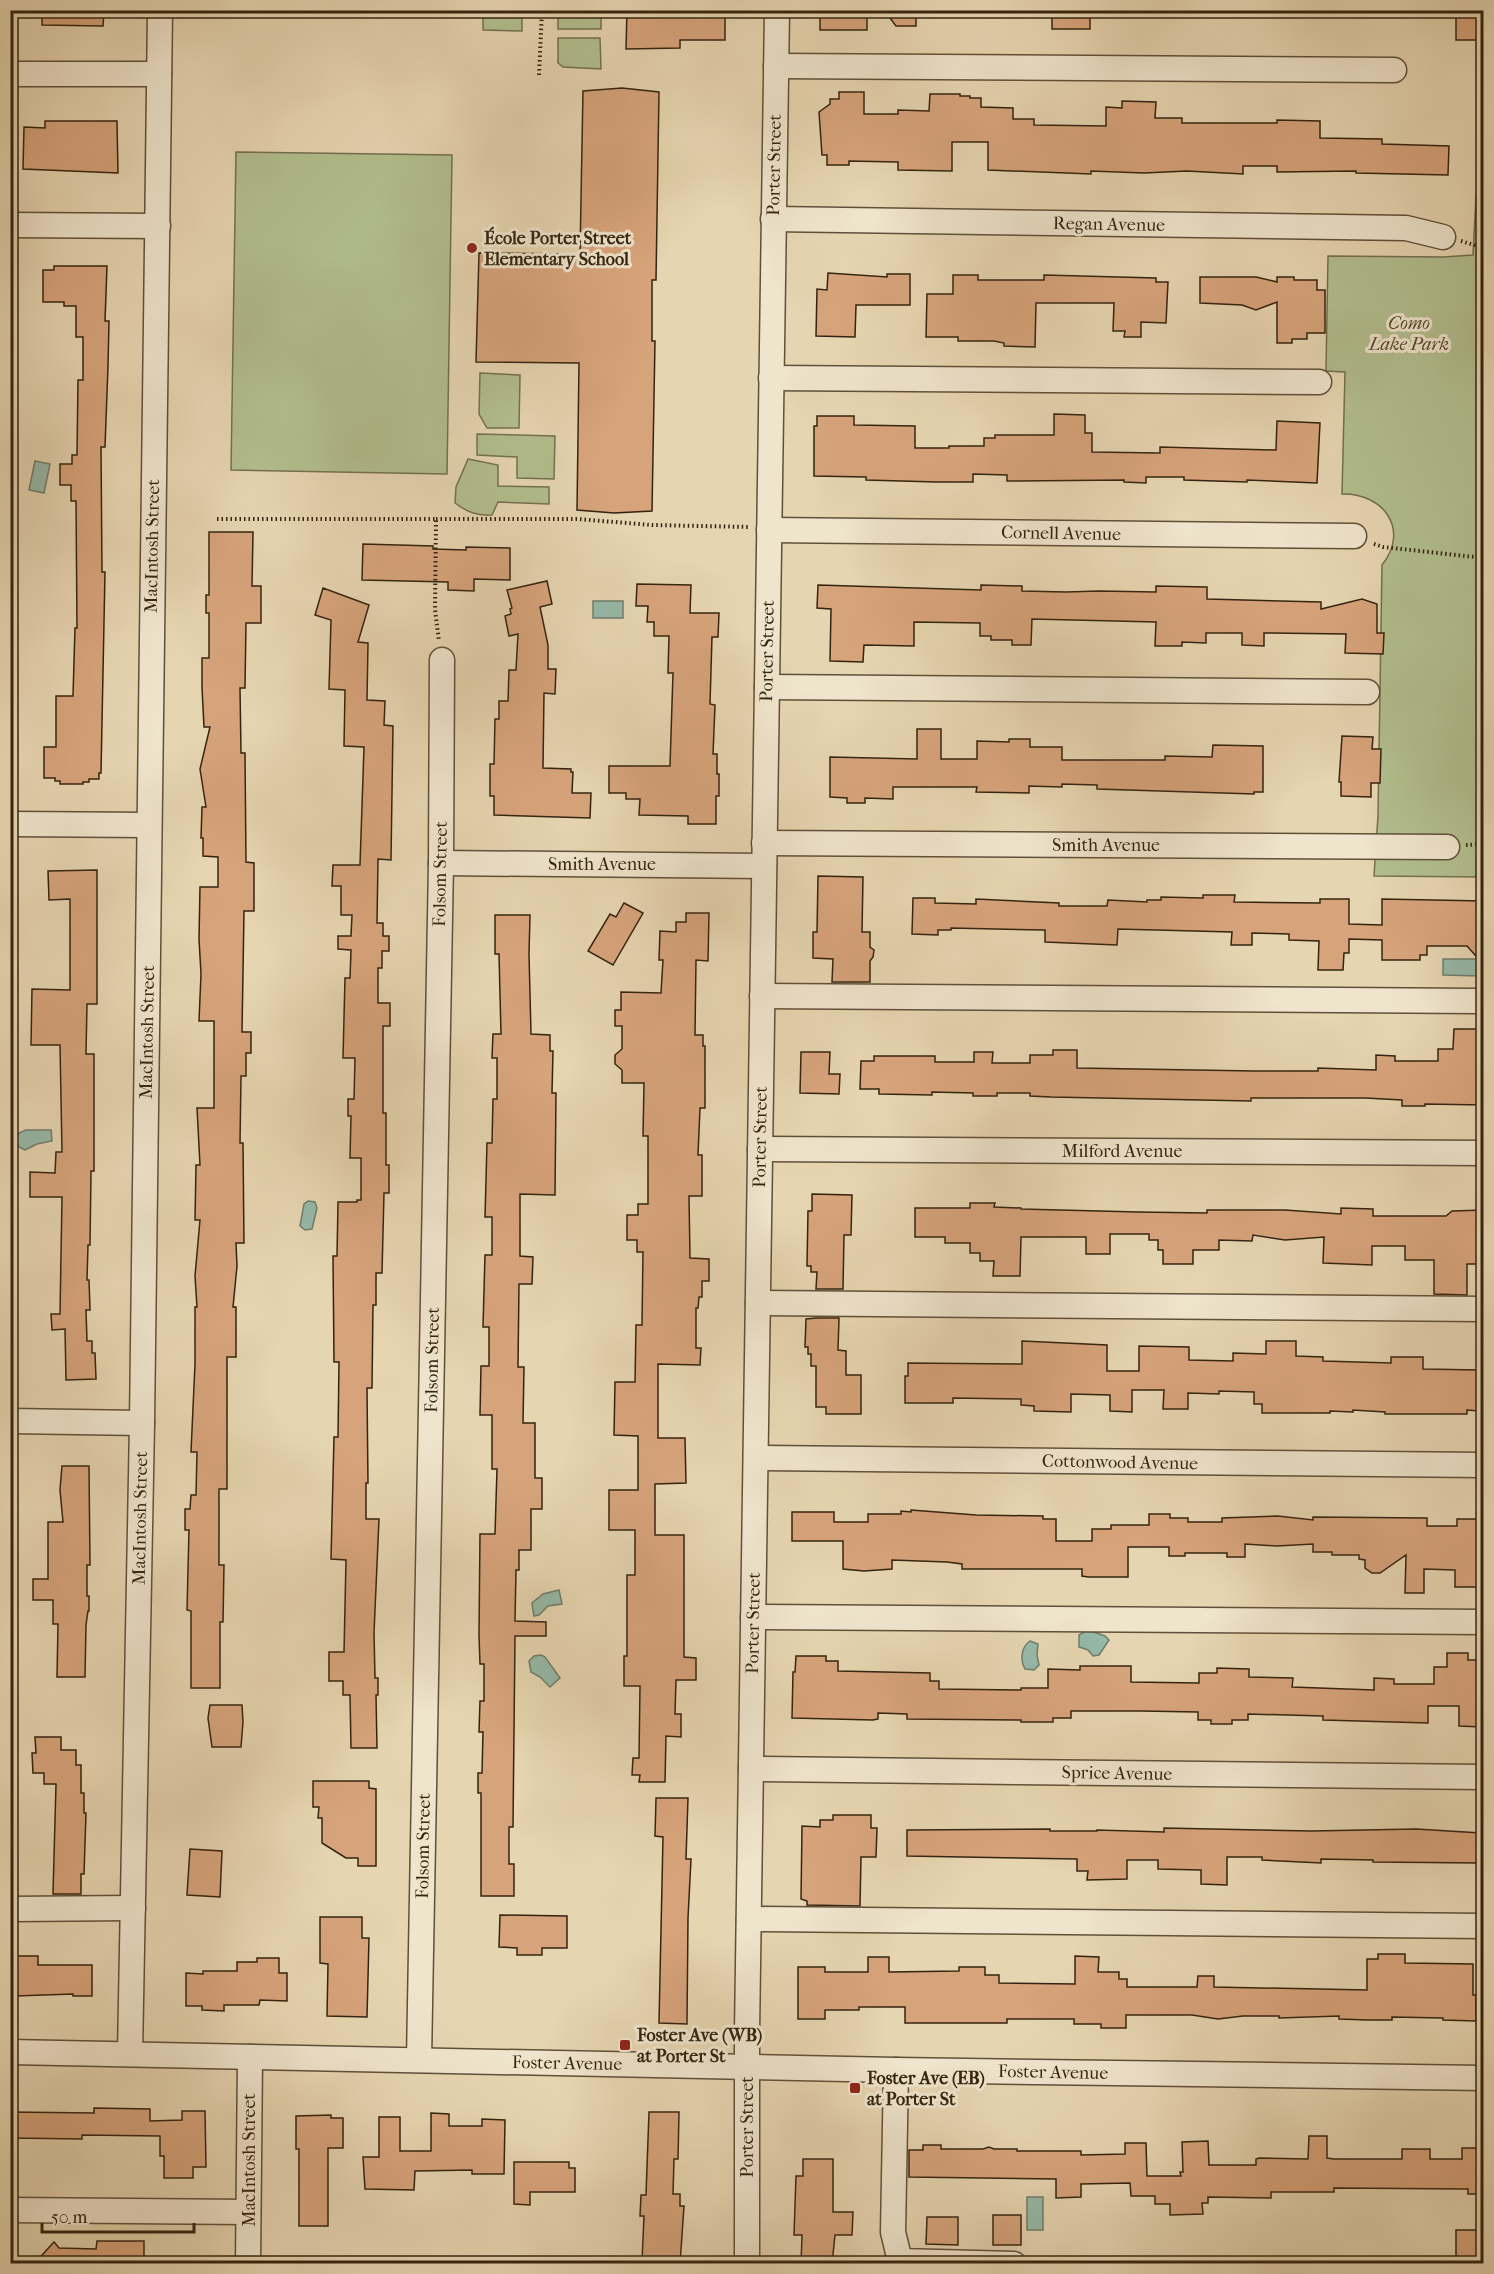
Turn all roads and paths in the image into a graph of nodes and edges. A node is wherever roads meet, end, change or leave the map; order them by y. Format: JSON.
{"nodes":[{"id":1,"x":160,"y":10,"type":"edge"},
{"id":2,"x":542,"y":10,"type":"edge"},
{"id":3,"x":777,"y":10,"type":"edge"},
{"id":4,"x":776,"y":66,"type":"junction"},
{"id":5,"x":1394,"y":70,"type":"dead end"},
{"id":6,"x":10,"y":74,"type":"edge"},
{"id":7,"x":159,"y":74,"type":"junction"},
{"id":8,"x":538,"y":75,"type":"dead end"},
{"id":9,"x":774,"y":219,"type":"junction"},
{"id":10,"x":10,"y":225,"type":"edge"},
{"id":11,"x":158,"y":226,"type":"junction"},
{"id":12,"x":1443,"y":237,"type":"dead end"},
{"id":13,"x":771,"y":378,"type":"junction"},
{"id":14,"x":1319,"y":382,"type":"dead end"},
{"id":15,"x":217,"y":519,"type":"dead end"},
{"id":16,"x":436,"y":519,"type":"junction"},
{"id":17,"x":769,"y":528,"type":"junction"},
{"id":18,"x":1354,"y":536,"type":"joint"},
{"id":19,"x":1484,"y":558,"type":"edge"},
{"id":20,"x":442,"y":660,"type":"joint"},
{"id":21,"x":767,"y":687,"type":"junction"},
{"id":22,"x":1367,"y":692,"type":"dead end"},
{"id":23,"x":10,"y":824,"type":"edge"},
{"id":24,"x":149,"y":825,"type":"junction"},
{"id":25,"x":1447,"y":847,"type":"dead end"},
{"id":26,"x":764,"y":854,"type":"junction"},
{"id":27,"x":441,"y":863,"type":"junction"},
{"id":28,"x":762,"y":996,"type":"junction"},
{"id":29,"x":1484,"y":1003,"type":"edge"},
{"id":30,"x":760,"y":1149,"type":"junction"},
{"id":31,"x":1484,"y":1154,"type":"edge"},
{"id":32,"x":758,"y":1303,"type":"junction"},
{"id":33,"x":1484,"y":1310,"type":"edge"},
{"id":34,"x":10,"y":1421,"type":"edge"},
{"id":35,"x":142,"y":1423,"type":"junction"},
{"id":36,"x":756,"y":1458,"type":"junction"},
{"id":37,"x":1484,"y":1465,"type":"edge"},
{"id":38,"x":753,"y":1617,"type":"junction"},
{"id":39,"x":1484,"y":1622,"type":"edge"},
{"id":40,"x":751,"y":1769,"type":"junction"},
{"id":41,"x":1484,"y":1777,"type":"edge"},
{"id":42,"x":133,"y":1908,"type":"junction"},
{"id":43,"x":10,"y":1909,"type":"edge"},
{"id":44,"x":749,"y":1919,"type":"junction"},
{"id":45,"x":1484,"y":1926,"type":"edge"},
{"id":46,"x":10,"y":2052,"type":"edge"},
{"id":47,"x":130,"y":2054,"type":"junction"},
{"id":48,"x":250,"y":2057,"type":"junction"},
{"id":49,"x":419,"y":2060,"type":"junction"},
{"id":50,"x":747,"y":2066,"type":"junction"},
{"id":51,"x":896,"y":2070,"type":"junction"},
{"id":52,"x":1484,"y":2078,"type":"edge"},
{"id":53,"x":10,"y":2210,"type":"edge"},
{"id":54,"x":248,"y":2212,"type":"junction"},
{"id":55,"x":248,"y":2264,"type":"edge"},
{"id":56,"x":747,"y":2264,"type":"edge"},
{"id":57,"x":1014,"y":2264,"type":"edge"}],
"edges":[{"from":1,"to":7,"type":"street","name":"MacIntosh Street"},
{"from":2,"to":8,"type":"path"},
{"from":3,"to":4,"type":"street","name":"Porter Street"},
{"from":4,"to":5,"type":"street"},
{"from":4,"to":9,"type":"street","name":"Porter Street"},
{"from":6,"to":7,"type":"street"},
{"from":7,"to":11,"type":"street","name":"MacIntosh Street"},
{"from":9,"to":12,"type":"street","name":"Regan Avenue"},
{"from":9,"to":13,"type":"street","name":"Porter Street"},
{"from":10,"to":11,"type":"street"},
{"from":11,"to":24,"type":"street","name":"MacIntosh Street"},
{"from":13,"to":14,"type":"street"},
{"from":13,"to":17,"type":"street","name":"Porter Street"},
{"from":15,"to":16,"type":"path"},
{"from":16,"to":17,"type":"path"},
{"from":16,"to":20,"type":"path"},
{"from":17,"to":18,"type":"street","name":"Cornell Avenue"},
{"from":17,"to":21,"type":"street","name":"Porter Street"},
{"from":18,"to":19,"type":"path"},
{"from":20,"to":27,"type":"street","name":"Folsom Street"},
{"from":21,"to":22,"type":"street"},
{"from":21,"to":26,"type":"street","name":"Porter Street"},
{"from":23,"to":24,"type":"street"},
{"from":24,"to":35,"type":"street","name":"MacIntosh Street"},
{"from":25,"to":26,"type":"street","name":"Smith Avenue"},
{"from":26,"to":27,"type":"street","name":"Smith Avenue"},
{"from":26,"to":28,"type":"street","name":"Porter Street"},
{"from":27,"to":49,"type":"street","name":"Folsom Street"},
{"from":28,"to":29,"type":"street"},
{"from":28,"to":30,"type":"street","name":"Porter Street"},
{"from":30,"to":31,"type":"street","name":"Milford Avenue"},
{"from":30,"to":32,"type":"street","name":"Porter Street"},
{"from":32,"to":33,"type":"street"},
{"from":32,"to":36,"type":"street","name":"Porter Street"},
{"from":34,"to":35,"type":"street"},
{"from":35,"to":42,"type":"street","name":"MacIntosh Street"},
{"from":36,"to":37,"type":"street","name":"Cottonwood Avenue"},
{"from":36,"to":38,"type":"street","name":"Porter Street"},
{"from":38,"to":39,"type":"street"},
{"from":38,"to":40,"type":"street","name":"Porter Street"},
{"from":40,"to":41,"type":"street","name":"Sprice Avenue"},
{"from":40,"to":44,"type":"street","name":"Porter Street"},
{"from":42,"to":43,"type":"street"},
{"from":42,"to":47,"type":"street","name":"MacIntosh Street"},
{"from":44,"to":45,"type":"street"},
{"from":44,"to":50,"type":"street","name":"Porter Street"},
{"from":46,"to":47,"type":"street","name":"Foster Avenue"},
{"from":47,"to":48,"type":"street","name":"Foster Avenue"},
{"from":48,"to":49,"type":"street","name":"Foster Avenue"},
{"from":48,"to":54,"type":"street","name":"MacIntosh Street"},
{"from":49,"to":50,"type":"street","name":"Foster Avenue"},
{"from":50,"to":51,"type":"street","name":"Foster Avenue"},
{"from":50,"to":56,"type":"street","name":"Porter Street"},
{"from":51,"to":52,"type":"street","name":"Foster Avenue"},
{"from":51,"to":57,"type":"street"},
{"from":53,"to":54,"type":"street"},
{"from":54,"to":55,"type":"street","name":"MacIntosh Street"}]}
